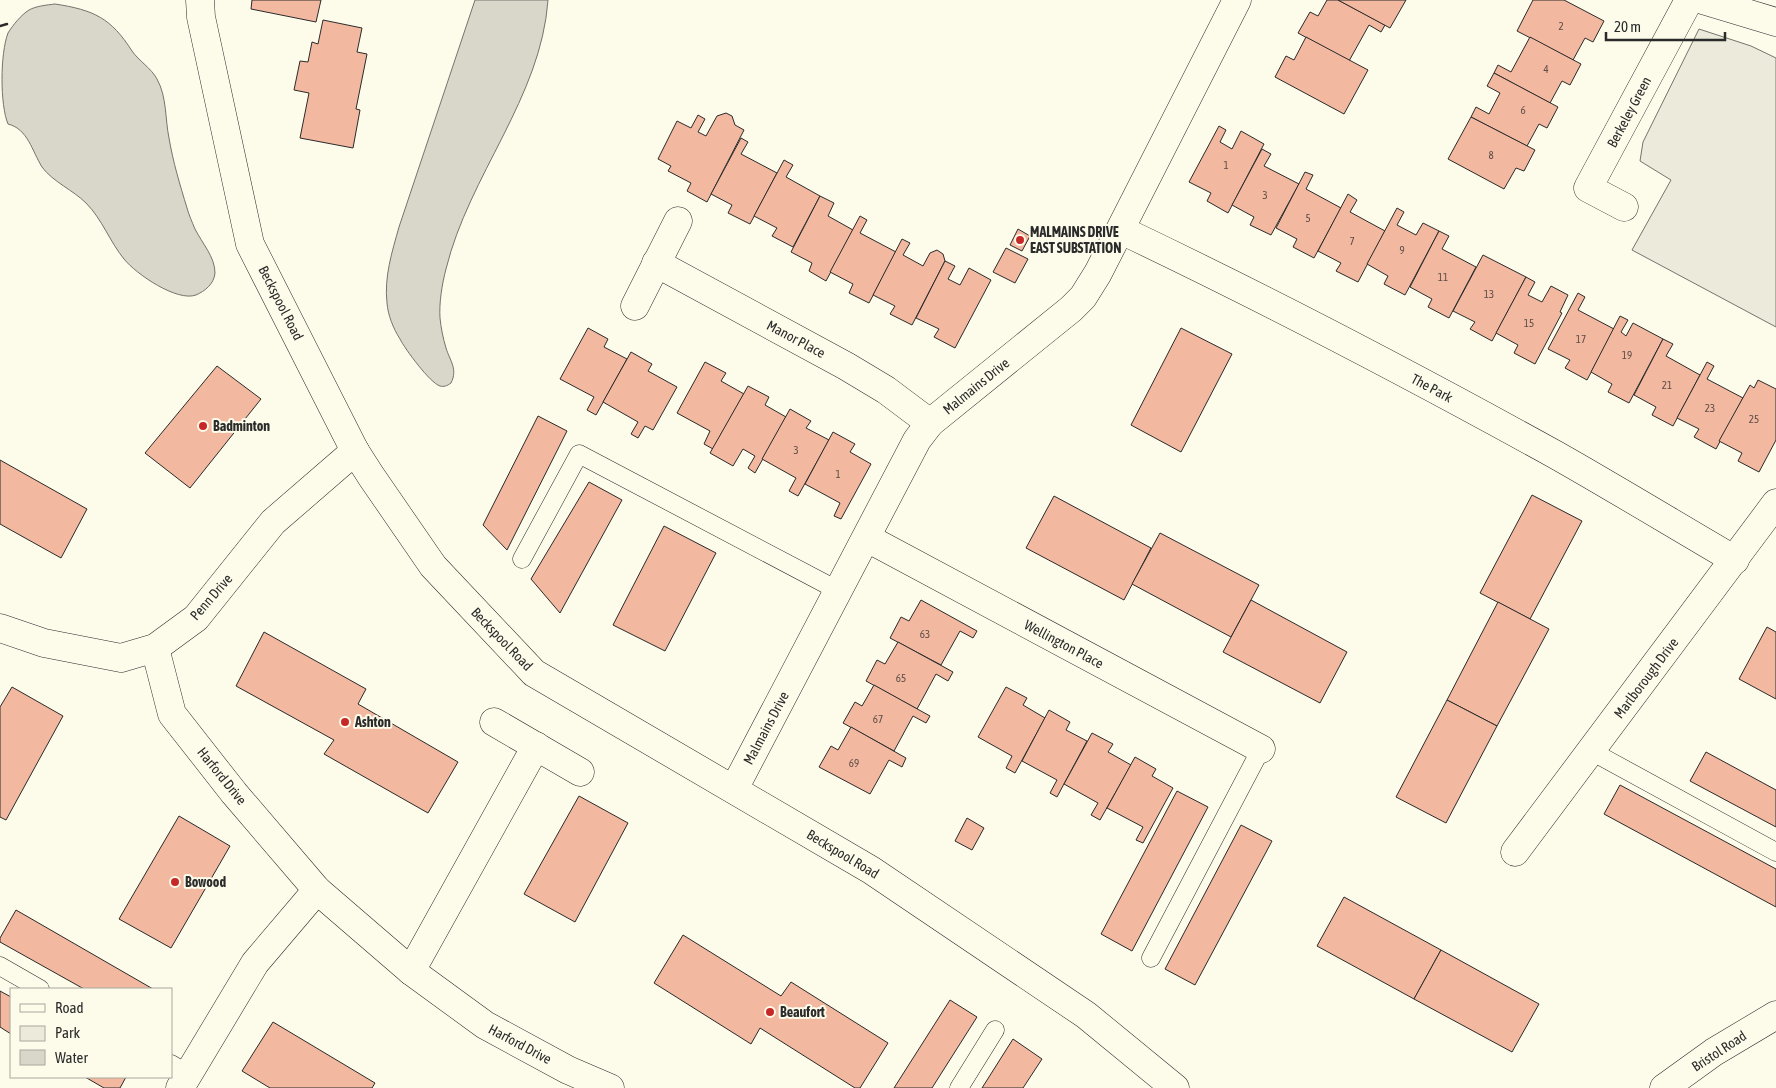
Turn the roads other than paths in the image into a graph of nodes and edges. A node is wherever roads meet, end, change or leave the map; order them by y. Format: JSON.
{"nodes":[{"id":1,"x":200,"y":0,"type":"edge"},
{"id":2,"x":1237,"y":0,"type":"edge"},
{"id":3,"x":1689,"y":0,"type":"edge"},
{"id":4,"x":1703,"y":0,"type":"edge"},
{"id":5,"x":1776,"y":22,"type":"edge"},
{"id":6,"x":1624,"y":208,"type":"dead end"},
{"id":7,"x":678,"y":221,"type":"dead end"},
{"id":8,"x":1121,"y":230,"type":"junction"},
{"id":9,"x":656,"y":263,"type":"junction"},
{"id":10,"x":635,"y":306,"type":"dead end"},
{"id":11,"x":930,"y":423,"type":"junction"},
{"id":12,"x":355,"y":451,"type":"junction"},
{"id":13,"x":1776,"y":503,"type":"edge"},
{"id":14,"x":867,"y":538,"type":"junction"},
{"id":15,"x":522,"y":559,"type":"dead end"},
{"id":16,"x":1735,"y":560,"type":"junction"},
{"id":17,"x":839,"y":591,"type":"junction"},
{"id":18,"x":0,"y":628,"type":"edge"},
{"id":19,"x":155,"y":648,"type":"junction"},
{"id":20,"x":494,"y":722,"type":"dead end"},
{"id":21,"x":536,"y":746,"type":"junction"},
{"id":22,"x":1261,"y":749,"type":"joint"},
{"id":23,"x":1591,"y":752,"type":"junction"},
{"id":24,"x":580,"y":772,"type":"dead end"},
{"id":25,"x":734,"y":789,"type":"junction"},
{"id":26,"x":1515,"y":852,"type":"dead end"},
{"id":27,"x":1776,"y":852,"type":"edge"},
{"id":28,"x":317,"y":890,"type":"junction"},
{"id":29,"x":1151,"y":958,"type":"dead end"},
{"id":30,"x":0,"y":966,"type":"edge"},
{"id":31,"x":411,"y":971,"type":"junction"},
{"id":32,"x":38,"y":988,"type":"edge"},
{"id":33,"x":1776,"y":1015,"type":"edge"},
{"id":34,"x":995,"y":1030,"type":"dead end"},
{"id":35,"x":180,"y":1075,"type":"edge"},
{"id":36,"x":610,"y":1088,"type":"edge"},
{"id":37,"x":959,"y":1088,"type":"edge"},
{"id":38,"x":1175,"y":1088,"type":"edge"},
{"id":39,"x":1664,"y":1088,"type":"edge"}],
"edges":[{"from":1,"to":12,"type":"street","name":"Beckspool Road"},
{"from":2,"to":8,"type":"street","name":"Malmains Drive"},
{"from":3,"to":6,"type":"street","name":"Berkeley Green"},
{"from":4,"to":5,"type":"street"},
{"from":7,"to":9,"type":"street"},
{"from":8,"to":11,"type":"street","name":"Malmains Drive"},
{"from":8,"to":16,"type":"street","name":"The Park"},
{"from":9,"to":10,"type":"street"},
{"from":9,"to":11,"type":"street","name":"Manor Place"},
{"from":11,"to":14,"type":"street","name":"Malmains Drive"},
{"from":12,"to":19,"type":"street","name":"Penn Drive"},
{"from":12,"to":25,"type":"street","name":"Beckspool Road"},
{"from":13,"to":16,"type":"street","name":"Marlborough Drive"},
{"from":14,"to":17,"type":"street","name":"Malmains Drive"},
{"from":14,"to":22,"type":"street","name":"Wellington Place"},
{"from":15,"to":17,"type":"lane"},
{"from":16,"to":23,"type":"street","name":"Marlborough Drive"},
{"from":17,"to":25,"type":"street","name":"Malmains Drive"},
{"from":18,"to":19,"type":"street","name":"Penn Drive"},
{"from":19,"to":28,"type":"street","name":"Harford Drive"},
{"from":20,"to":21,"type":"street"},
{"from":21,"to":24,"type":"street"},
{"from":21,"to":31,"type":"street"},
{"from":22,"to":29,"type":"lane"},
{"from":23,"to":26,"type":"street","name":"Marlborough Drive"},
{"from":23,"to":27,"type":"lane"},
{"from":25,"to":38,"type":"street","name":"Beckspool Road"},
{"from":28,"to":31,"type":"street","name":"Harford Drive"},
{"from":28,"to":35,"type":"street"},
{"from":30,"to":32,"type":"lane"},
{"from":31,"to":36,"type":"street","name":"Harford Drive"},
{"from":33,"to":39,"type":"street","name":"Bristol Road"},
{"from":34,"to":37,"type":"lane"}]}
